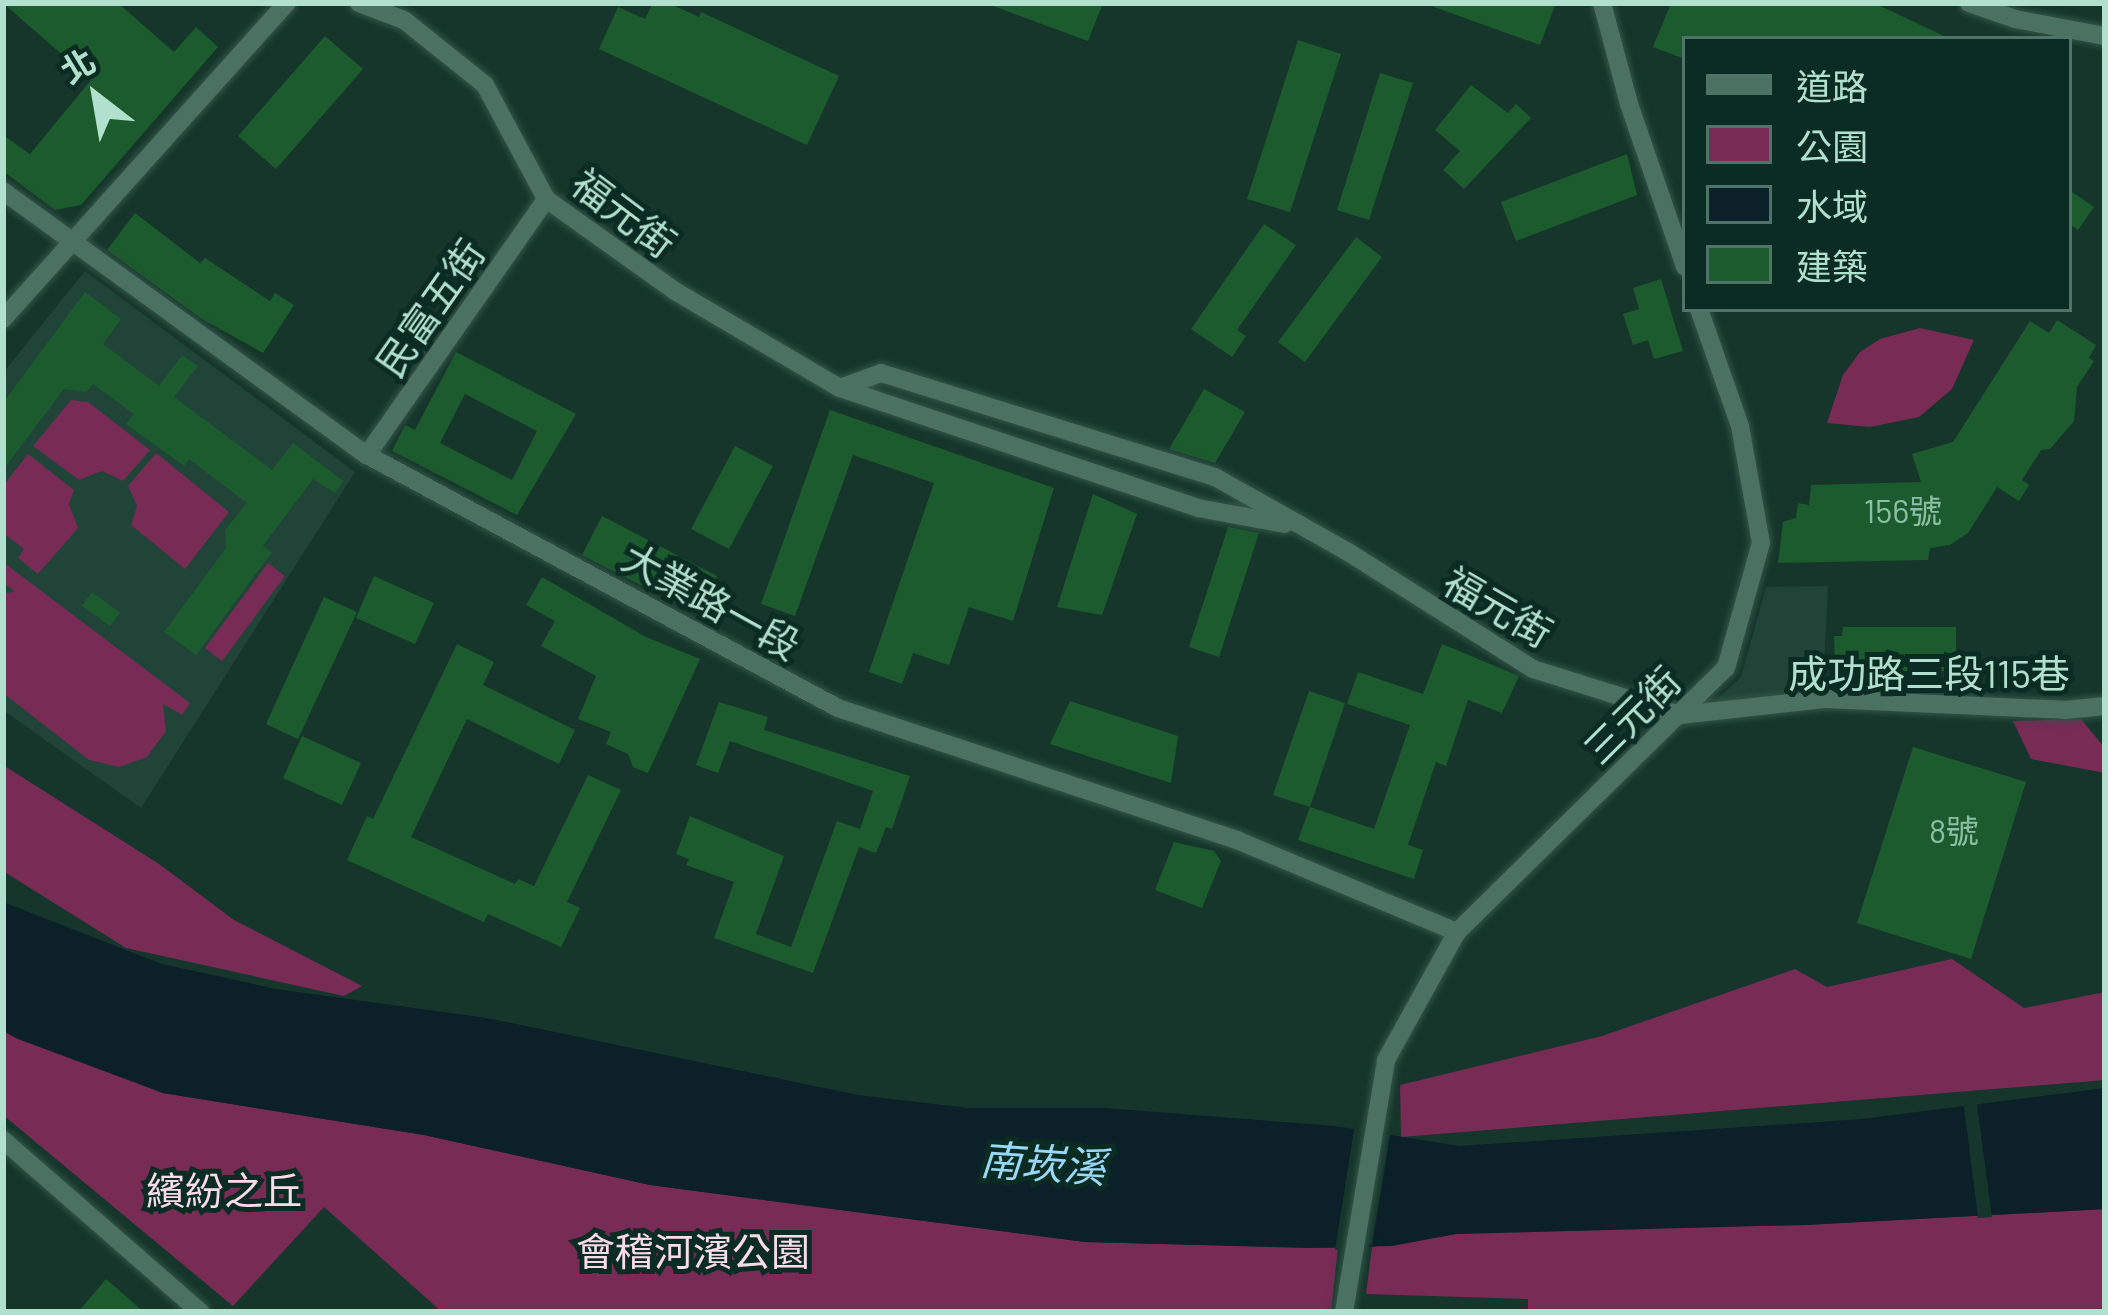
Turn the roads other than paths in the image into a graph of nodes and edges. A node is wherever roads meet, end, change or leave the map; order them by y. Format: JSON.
{"nodes":[{"id":1,"x":287,"y":3,"type":"edge"},
{"id":2,"x":359,"y":3,"type":"edge"},
{"id":3,"x":1602,"y":3,"type":"edge"},
{"id":4,"x":1970,"y":3,"type":"edge"},
{"id":5,"x":2003,"y":3,"type":"edge"},
{"id":6,"x":2105,"y":25,"type":"edge"},
{"id":7,"x":2105,"y":36,"type":"edge"},
{"id":8,"x":3,"y":191,"type":"edge"},
{"id":9,"x":546,"y":199,"type":"junction"},
{"id":10,"x":72,"y":239,"type":"junction"},
{"id":11,"x":1682,"y":258,"type":"edge"},
{"id":12,"x":1701,"y":312,"type":"edge"},
{"id":13,"x":3,"y":319,"type":"edge"},
{"id":14,"x":840,"y":388,"type":"junction"},
{"id":15,"x":368,"y":455,"type":"junction"},
{"id":16,"x":1296,"y":526,"type":"junction"},
{"id":17,"x":2105,"y":706,"type":"edge"},
{"id":18,"x":1680,"y":715,"type":"junction"},
{"id":19,"x":1457,"y":932,"type":"junction"},
{"id":20,"x":3,"y":1140,"type":"edge"},
{"id":21,"x":200,"y":1312,"type":"edge"},
{"id":22,"x":1344,"y":1312,"type":"edge"}],
"edges":[{"from":1,"to":10,"type":"street"},
{"from":2,"to":9,"type":"street","name":"福元街"},
{"from":3,"to":11,"type":"street"},
{"from":4,"to":7,"type":"street"},
{"from":5,"to":6,"type":"street"},
{"from":8,"to":10,"type":"street","name":"大業路一段"},
{"from":9,"to":14,"type":"street","name":"福元街"},
{"from":9,"to":15,"type":"street","name":"民富五街"},
{"from":10,"to":13,"type":"street"},
{"from":10,"to":15,"type":"street","name":"大業路一段"},
{"from":12,"to":18,"type":"street","name":"三元街"},
{"from":14,"to":16,"type":"street","name":"福元街"},
{"from":14,"to":16,"type":"street","name":"福元街"},
{"from":15,"to":19,"type":"street","name":"大業路一段"},
{"from":16,"to":18,"type":"street","name":"福元街"},
{"from":17,"to":18,"type":"street","name":"成功路三段115巷"},
{"from":18,"to":19,"type":"street","name":"三元街"},
{"from":19,"to":22,"type":"street","name":"三元街"},
{"from":20,"to":21,"type":"street"}]}
